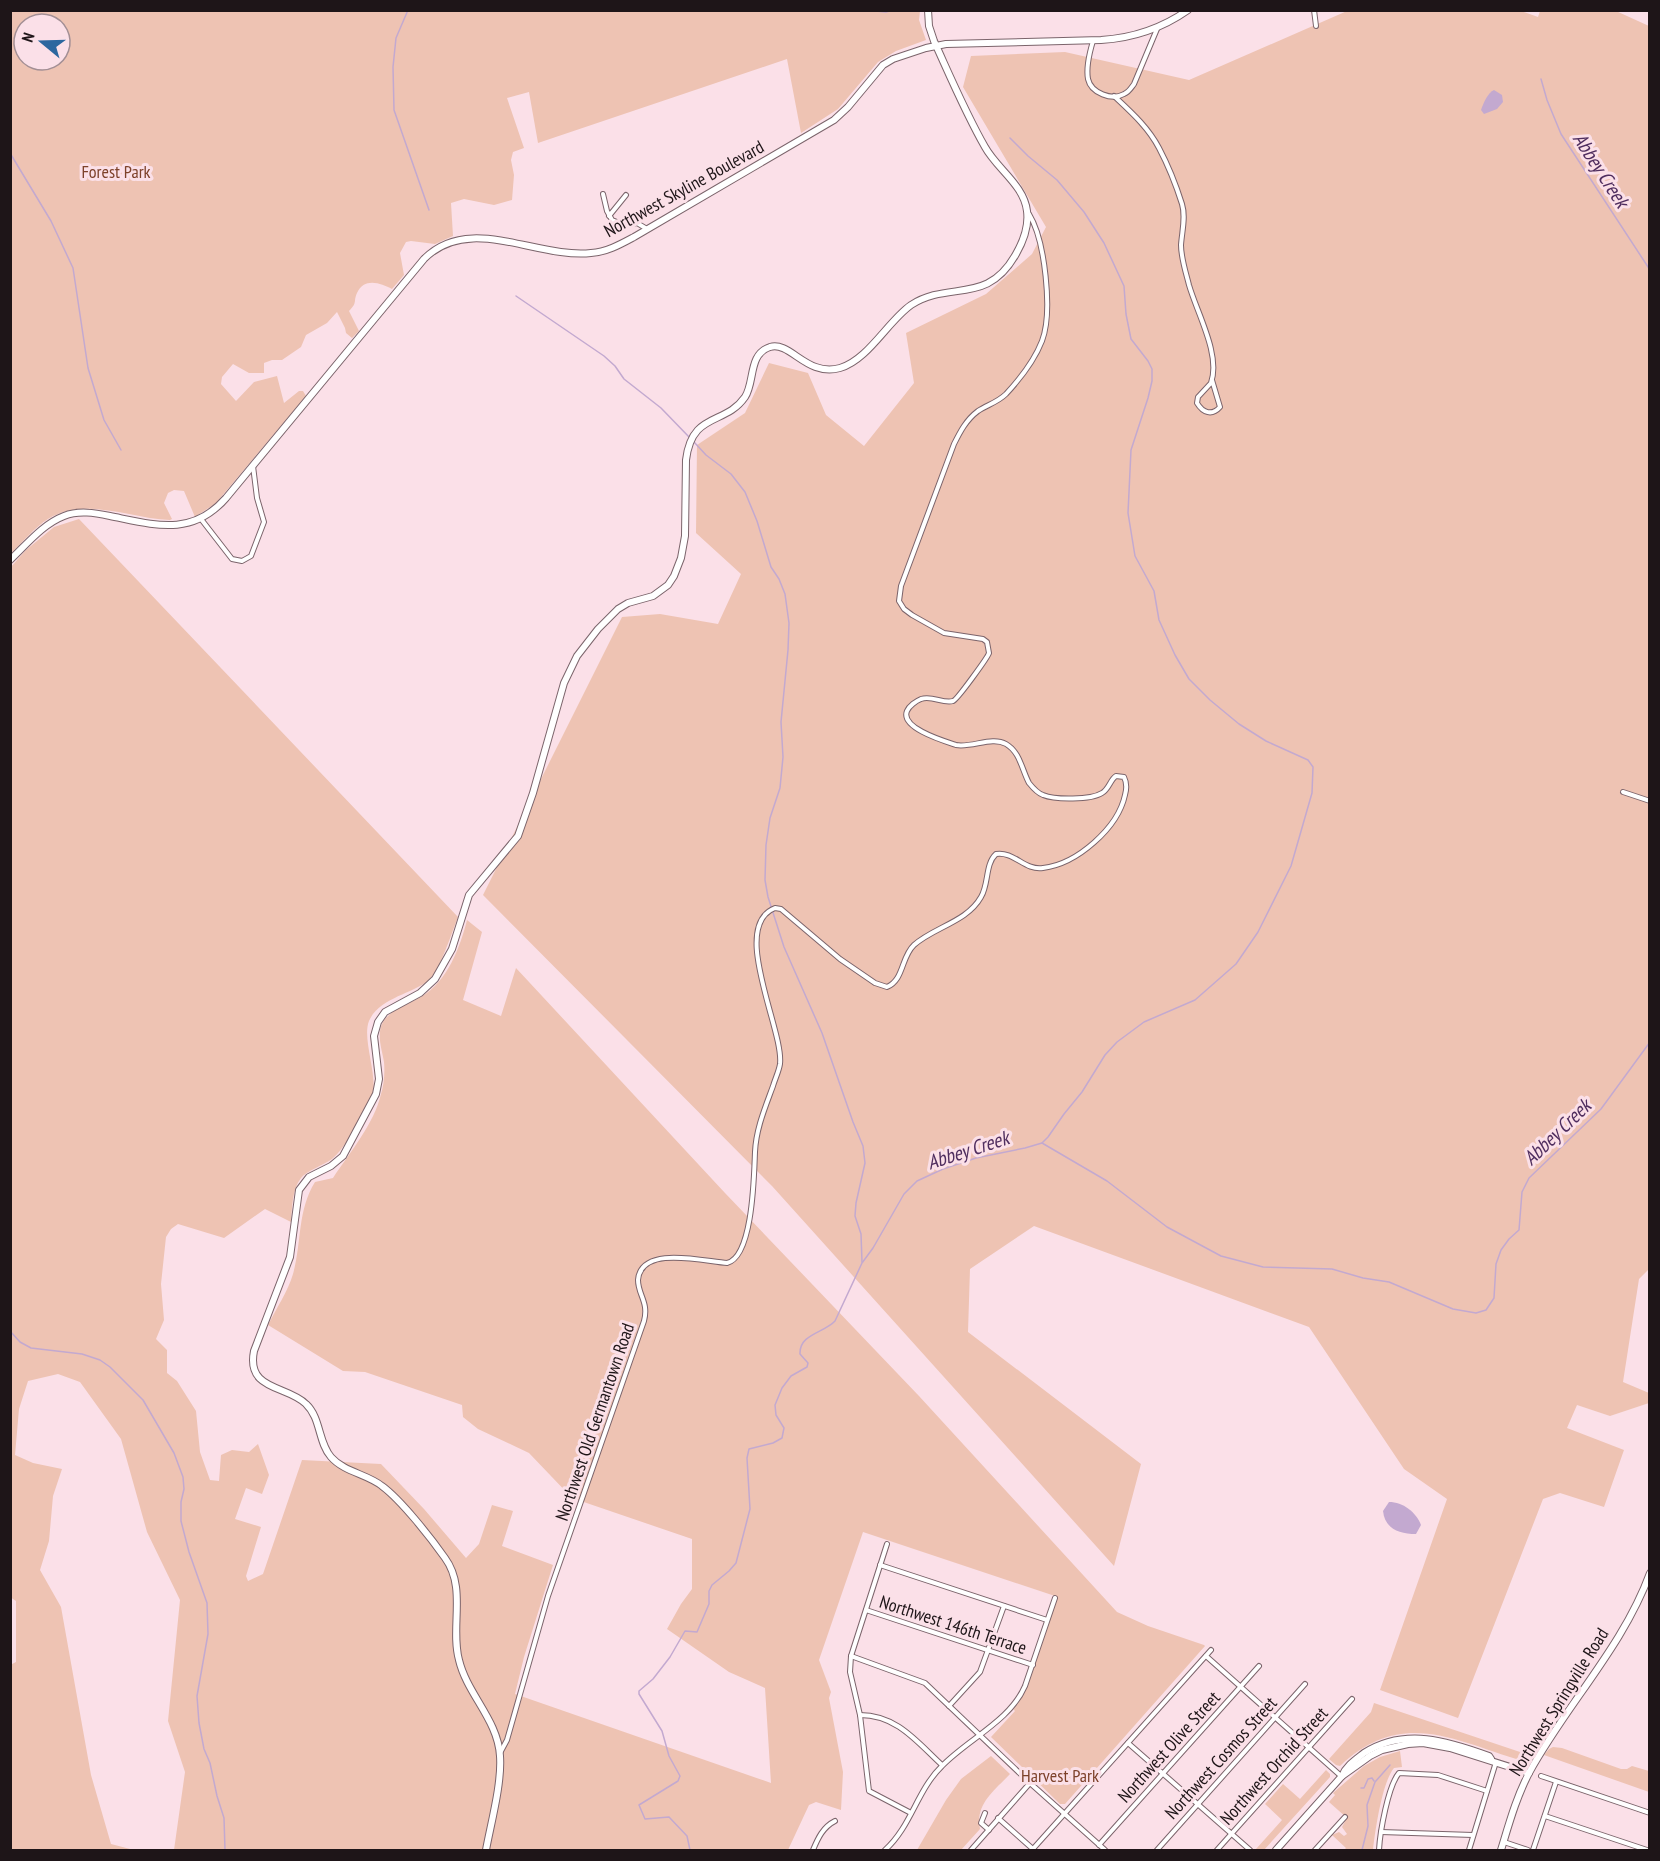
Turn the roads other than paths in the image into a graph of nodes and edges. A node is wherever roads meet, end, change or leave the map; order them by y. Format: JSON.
{"nodes":[{"id":1,"x":928,"y":10,"type":"edge"},
{"id":2,"x":1188,"y":10,"type":"edge"},
{"id":3,"x":1314,"y":10,"type":"edge"},
{"id":4,"x":1316,"y":26,"type":"dead end"},
{"id":5,"x":1157,"y":29,"type":"junction"},
{"id":6,"x":1093,"y":40,"type":"junction"},
{"id":7,"x":936,"y":46,"type":"junction"},
{"id":8,"x":1114,"y":96,"type":"junction"},
{"id":9,"x":603,"y":194,"type":"dead end"},
{"id":10,"x":626,"y":195,"type":"dead end"},
{"id":11,"x":1027,"y":211,"type":"junction"},
{"id":12,"x":609,"y":216,"type":"junction"},
{"id":13,"x":647,"y":229,"type":"junction"},
{"id":14,"x":1212,"y":380,"type":"junction"},
{"id":15,"x":253,"y":466,"type":"junction"},
{"id":16,"x":201,"y":519,"type":"junction"},
{"id":17,"x":10,"y":560,"type":"edge"},
{"id":18,"x":1623,"y":792,"type":"dead end"},
{"id":19,"x":1650,"y":801,"type":"edge"},
{"id":20,"x":887,"y":1544,"type":"dead end"},
{"id":21,"x":880,"y":1565,"type":"junction"},
{"id":22,"x":1650,"y":1573,"type":"edge"},
{"id":23,"x":1055,"y":1598,"type":"dead end"},
{"id":24,"x":1004,"y":1606,"type":"junction"},
{"id":25,"x":866,"y":1610,"type":"junction"},
{"id":26,"x":1047,"y":1620,"type":"junction"},
{"id":27,"x":1211,"y":1650,"type":"dead end"},
{"id":28,"x":989,"y":1651,"type":"junction"},
{"id":29,"x":851,"y":1656,"type":"junction"},
{"id":30,"x":1206,"y":1656,"type":"junction"},
{"id":31,"x":1033,"y":1665,"type":"junction"},
{"id":32,"x":1259,"y":1666,"type":"dead end"},
{"id":33,"x":1305,"y":1684,"type":"dead end"},
{"id":34,"x":1241,"y":1687,"type":"junction"},
{"id":35,"x":1352,"y":1700,"type":"dead end"},
{"id":36,"x":949,"y":1706,"type":"junction"},
{"id":37,"x":860,"y":1715,"type":"junction"},
{"id":38,"x":1276,"y":1717,"type":"junction"},
{"id":39,"x":980,"y":1735,"type":"junction"},
{"id":40,"x":1128,"y":1743,"type":"junction"},
{"id":41,"x":1309,"y":1747,"type":"junction"},
{"id":42,"x":500,"y":1754,"type":"junction"},
{"id":43,"x":1494,"y":1760,"type":"junction"},
{"id":44,"x":942,"y":1765,"type":"junction"},
{"id":45,"x":1529,"y":1773,"type":"junction"},
{"id":46,"x":1163,"y":1774,"type":"junction"},
{"id":47,"x":1342,"y":1776,"type":"junction"},
{"id":48,"x":1541,"y":1776,"type":"dead end"},
{"id":49,"x":1556,"y":1782,"type":"junction"},
{"id":50,"x":1030,"y":1783,"type":"junction"},
{"id":51,"x":1486,"y":1791,"type":"junction"},
{"id":52,"x":1198,"y":1804,"type":"junction"},
{"id":53,"x":911,"y":1813,"type":"junction"},
{"id":54,"x":985,"y":1813,"type":"dead end"},
{"id":55,"x":1650,"y":1813,"type":"edge"},
{"id":56,"x":1064,"y":1814,"type":"junction"},
{"id":57,"x":1545,"y":1816,"type":"junction"},
{"id":58,"x":1345,"y":1817,"type":"dead end"},
{"id":59,"x":998,"y":1818,"type":"junction"},
{"id":60,"x":835,"y":1821,"type":"dead end"},
{"id":61,"x":989,"y":1830,"type":"junction"},
{"id":62,"x":1381,"y":1832,"type":"junction"},
{"id":63,"x":1231,"y":1834,"type":"junction"},
{"id":64,"x":1473,"y":1835,"type":"junction"},
{"id":65,"x":1504,"y":1842,"type":"junction"},
{"id":66,"x":1099,"y":1845,"type":"junction"},
{"id":67,"x":1650,"y":1846,"type":"edge"},
{"id":68,"x":1033,"y":1850,"type":"edge"},
{"id":69,"x":486,"y":1851,"type":"edge"},
{"id":70,"x":813,"y":1851,"type":"edge"},
{"id":71,"x":885,"y":1851,"type":"edge"},
{"id":72,"x":971,"y":1851,"type":"edge"},
{"id":73,"x":1105,"y":1851,"type":"edge"},
{"id":74,"x":1156,"y":1851,"type":"edge"},
{"id":75,"x":1217,"y":1851,"type":"edge"},
{"id":76,"x":1250,"y":1851,"type":"edge"},
{"id":77,"x":1276,"y":1851,"type":"edge"},
{"id":78,"x":1316,"y":1851,"type":"edge"},
{"id":79,"x":1379,"y":1851,"type":"edge"},
{"id":80,"x":1469,"y":1851,"type":"edge"},
{"id":81,"x":1502,"y":1851,"type":"edge"},
{"id":82,"x":1528,"y":1851,"type":"edge"},
{"id":83,"x":1533,"y":1851,"type":"edge"},
{"id":84,"x":1648,"y":1851,"type":"edge"}],
"edges":[{"from":1,"to":7,"type":"main road"},
{"from":2,"to":5,"type":"main road","name":"Northwest Skyline Boulevard"},
{"from":3,"to":4,"type":"street"},
{"from":5,"to":6,"type":"main road","name":"Northwest Skyline Boulevard"},
{"from":5,"to":8,"type":"street"},
{"from":6,"to":7,"type":"main road","name":"Northwest Skyline Boulevard"},
{"from":6,"to":8,"type":"street"},
{"from":7,"to":11,"type":"main road"},
{"from":7,"to":13,"type":"main road","name":"Northwest Skyline Boulevard"},
{"from":8,"to":14,"type":"street"},
{"from":9,"to":12,"type":"street"},
{"from":10,"to":12,"type":"street"},
{"from":11,"to":42,"type":"main road"},
{"from":11,"to":42,"type":"street","name":"Northwest Old Germantown Road"},
{"from":12,"to":13,"type":"street"},
{"from":13,"to":15,"type":"main road","name":"Northwest Skyline Boulevard"},
{"from":14,"to":14,"type":"street"},
{"from":15,"to":16,"type":"main road","name":"Northwest Skyline Boulevard"},
{"from":15,"to":16,"type":"street"},
{"from":16,"to":17,"type":"main road","name":"Northwest Skyline Boulevard"},
{"from":18,"to":19,"type":"street"},
{"from":20,"to":21,"type":"street"},
{"from":21,"to":24,"type":"street"},
{"from":21,"to":25,"type":"street"},
{"from":22,"to":45,"type":"main road","name":"Northwest Springville Road"},
{"from":23,"to":26,"type":"street"},
{"from":24,"to":26,"type":"street"},
{"from":24,"to":28,"type":"street"},
{"from":25,"to":28,"type":"street","name":"Northwest 146th Terrace"},
{"from":25,"to":29,"type":"street"},
{"from":26,"to":31,"type":"street"},
{"from":27,"to":30,"type":"street"},
{"from":28,"to":31,"type":"street","name":"Northwest 146th Terrace"},
{"from":28,"to":36,"type":"street"},
{"from":29,"to":36,"type":"street"},
{"from":29,"to":37,"type":"street"},
{"from":30,"to":34,"type":"street"},
{"from":30,"to":40,"type":"street"},
{"from":31,"to":39,"type":"street"},
{"from":32,"to":34,"type":"street","name":"Northwest Olive Street"},
{"from":33,"to":38,"type":"street","name":"Northwest Cosmos Street"},
{"from":34,"to":38,"type":"street"},
{"from":34,"to":46,"type":"street","name":"Northwest Olive Street"},
{"from":35,"to":41,"type":"street","name":"Northwest Orchid Street"},
{"from":36,"to":39,"type":"street"},
{"from":37,"to":44,"type":"street"},
{"from":37,"to":53,"type":"street"},
{"from":38,"to":41,"type":"street"},
{"from":38,"to":52,"type":"street","name":"Northwest Cosmos Street"},
{"from":39,"to":44,"type":"street"},
{"from":39,"to":50,"type":"street"},
{"from":40,"to":46,"type":"street"},
{"from":40,"to":56,"type":"street"},
{"from":41,"to":47,"type":"street"},
{"from":41,"to":63,"type":"street","name":"Northwest Orchid Street"},
{"from":42,"to":69,"type":"main road"},
{"from":43,"to":45,"type":"main road"},
{"from":43,"to":47,"type":"main road"},
{"from":43,"to":51,"type":"street"},
{"from":44,"to":53,"type":"street"},
{"from":45,"to":65,"type":"main road","name":"Northwest Springville Road"},
{"from":46,"to":52,"type":"street"},
{"from":46,"to":66,"type":"street","name":"Northwest Olive Street"},
{"from":47,"to":77,"type":"main road"},
{"from":48,"to":49,"type":"street"},
{"from":49,"to":55,"type":"street"},
{"from":49,"to":57,"type":"street"},
{"from":50,"to":56,"type":"street"},
{"from":50,"to":59,"type":"street"},
{"from":51,"to":62,"type":"street"},
{"from":51,"to":64,"type":"street"},
{"from":52,"to":63,"type":"street"},
{"from":52,"to":74,"type":"street","name":"Northwest Cosmos Street"},
{"from":53,"to":71,"type":"street"},
{"from":54,"to":61,"type":"street"},
{"from":56,"to":66,"type":"street"},
{"from":56,"to":68,"type":"street"},
{"from":57,"to":83,"type":"street"},
{"from":57,"to":84,"type":"street"},
{"from":58,"to":78,"type":"street"},
{"from":59,"to":61,"type":"street"},
{"from":59,"to":68,"type":"street"},
{"from":60,"to":70,"type":"street"},
{"from":61,"to":72,"type":"street"},
{"from":62,"to":64,"type":"street"},
{"from":62,"to":79,"type":"street"},
{"from":63,"to":75,"type":"street","name":"Northwest Orchid Street"},
{"from":63,"to":76,"type":"street"},
{"from":64,"to":80,"type":"street"},
{"from":65,"to":81,"type":"main road","name":"Northwest Springville Road"},
{"from":65,"to":82,"type":"street"},
{"from":66,"to":73,"type":"street"},
{"from":67,"to":84,"type":"street"}]}
